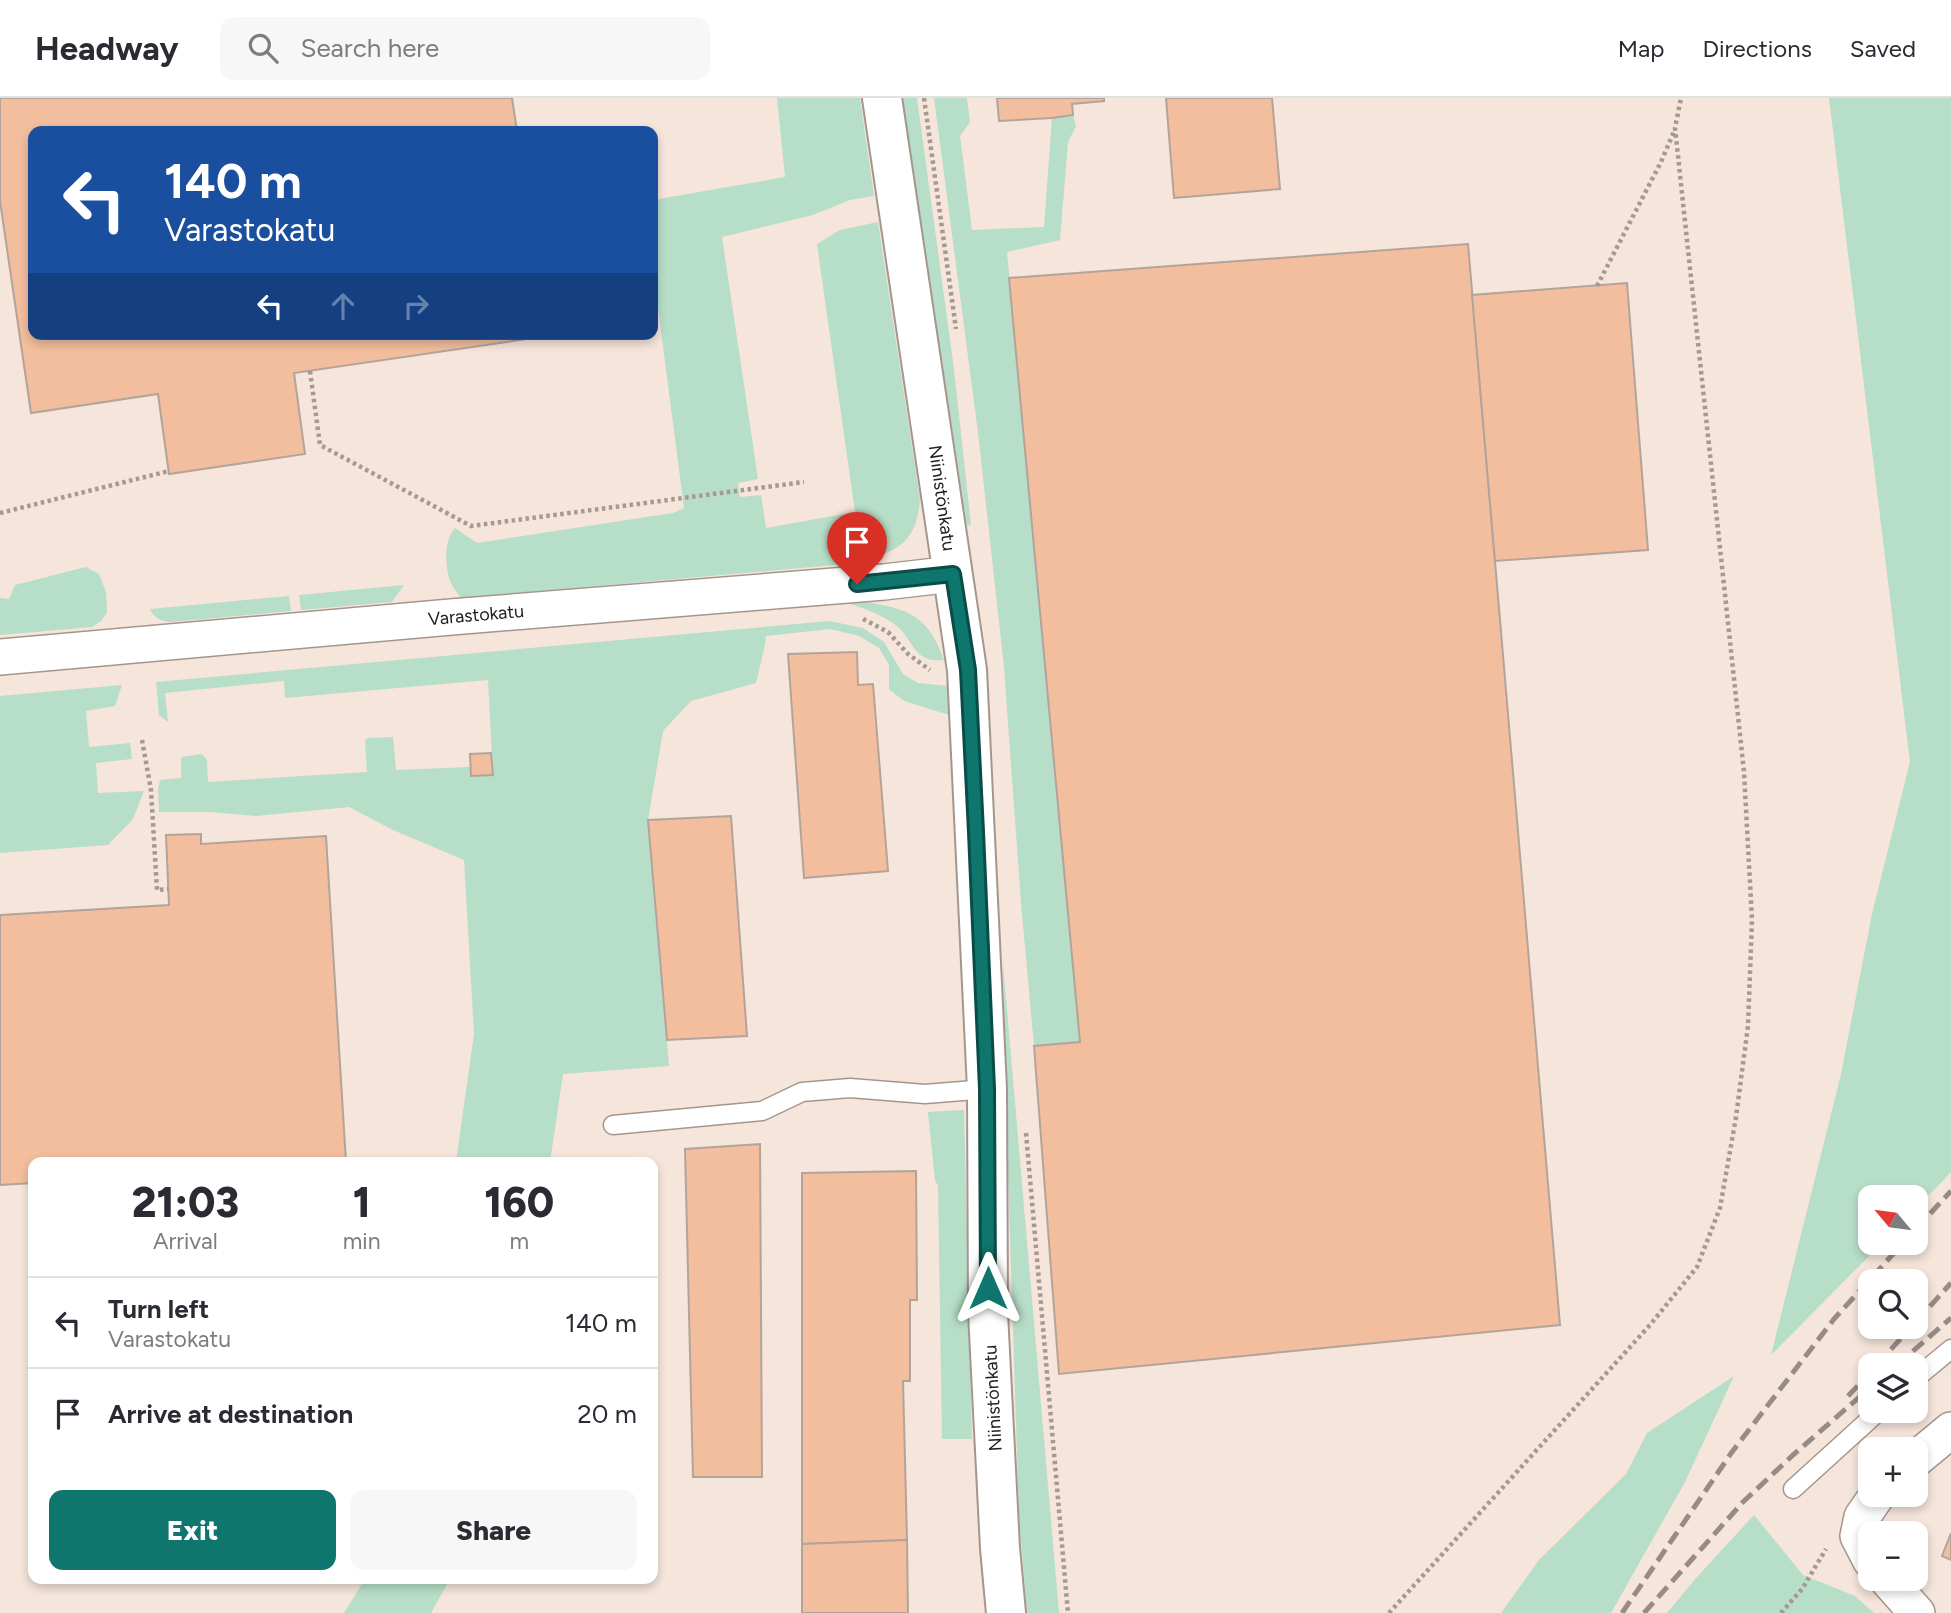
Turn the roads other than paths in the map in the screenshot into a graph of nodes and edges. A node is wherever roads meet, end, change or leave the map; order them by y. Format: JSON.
{"nodes":[{"id":1,"x":882,"y":98,"type":"edge"},
{"id":2,"x":953,"y":574,"type":"junction"},
{"id":3,"x":0,"y":657,"type":"edge"},
{"id":4,"x":987,"y":1089,"type":"junction"},
{"id":5,"x":613,"y":1125,"type":"dead end"},
{"id":6,"x":1951,"y":1349,"type":"edge"},
{"id":7,"x":1928,"y":1368,"type":"edge"},
{"id":8,"x":1866,"y":1423,"type":"edge"},
{"id":9,"x":1951,"y":1430,"type":"edge"},
{"id":10,"x":1928,"y":1449,"type":"edge"},
{"id":11,"x":1793,"y":1489,"type":"dead end"},
{"id":12,"x":1898,"y":1591,"type":"edge"},
{"id":13,"x":1006,"y":1613,"type":"edge"},
{"id":14,"x":1917,"y":1613,"type":"edge"}],
"edges":[{"from":1,"to":2,"type":"street","name":"Niinistönkatu"},
{"from":2,"to":3,"type":"street","name":"Varastokatu"},
{"from":2,"to":4,"type":"street","name":"Niinistönkatu"},
{"from":4,"to":5,"type":"lane"},
{"from":4,"to":13,"type":"street","name":"Niinistönkatu"},
{"from":6,"to":7,"type":"lane"},
{"from":8,"to":11,"type":"lane"},
{"from":9,"to":10,"type":"street"},
{"from":12,"to":14,"type":"street"}]}
